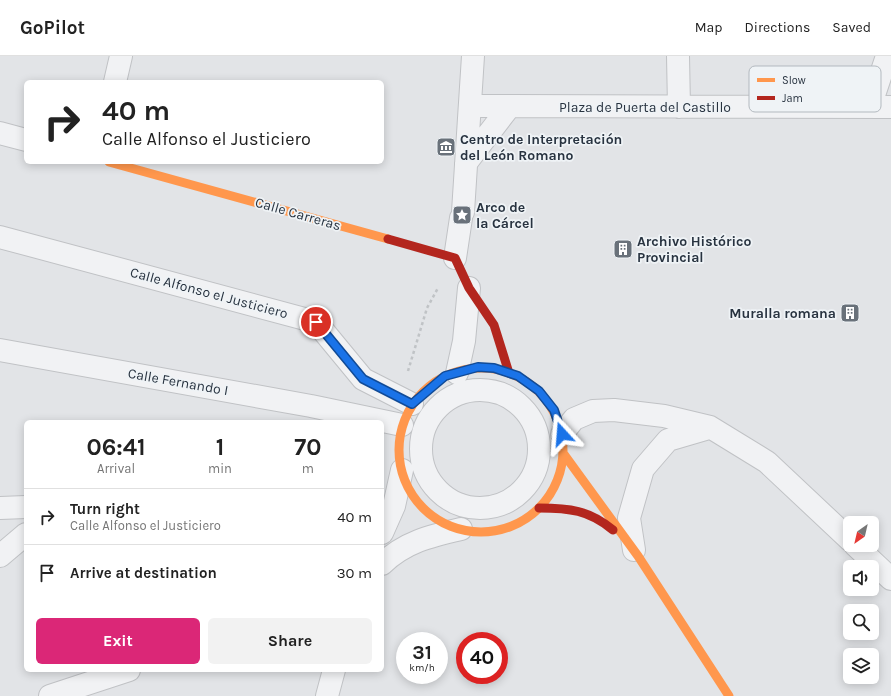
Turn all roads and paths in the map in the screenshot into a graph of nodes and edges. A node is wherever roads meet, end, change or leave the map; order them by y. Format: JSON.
{"nodes":[{"id":1,"x":121,"y":56,"type":"edge"},
{"id":2,"x":472,"y":56,"type":"edge"},
{"id":3,"x":678,"y":56,"type":"edge"},
{"id":4,"x":887,"y":56,"type":"edge"},
{"id":5,"x":115,"y":80,"type":"edge"},
{"id":6,"x":881,"y":99,"type":"edge"},
{"id":7,"x":470,"y":106,"type":"junction"},
{"id":8,"x":510,"y":106,"type":"junction"},
{"id":9,"x":679,"y":107,"type":"junction"},
{"id":10,"x":749,"y":107,"type":"edge"},
{"id":11,"x":0,"y":133,"type":"edge"},
{"id":12,"x":24,"y":139,"type":"edge"},
{"id":13,"x":466,"y":163,"type":"junction"},
{"id":14,"x":116,"y":164,"type":"edge"},
{"id":15,"x":0,"y":237,"type":"edge"},
{"id":16,"x":455,"y":258,"type":"junction"},
{"id":17,"x":439,"y":287,"type":"dead end"},
{"id":18,"x":469,"y":288,"type":"junction"},
{"id":19,"x":0,"y":350,"type":"edge"},
{"id":20,"x":457,"y":373,"type":"junction"},
{"id":21,"x":509,"y":373,"type":"junction"},
{"id":22,"x":391,"y":393,"type":"junction"},
{"id":23,"x":412,"y":404,"type":"junction"},
{"id":24,"x":354,"y":418,"type":"edge"},
{"id":25,"x":368,"y":420,"type":"edge"},
{"id":26,"x":384,"y":422,"type":"edge"},
{"id":27,"x":402,"y":425,"type":"junction"},
{"id":28,"x":710,"y":427,"type":"junction"},
{"id":29,"x":563,"y":443,"type":"junction"},
{"id":30,"x":538,"y":463,"type":"joint"},
{"id":31,"x":402,"y":470,"type":"junction"},
{"id":32,"x":24,"y":507,"type":"edge"},
{"id":33,"x":0,"y":508,"type":"edge"},
{"id":34,"x":539,"y":508,"type":"junction"},
{"id":35,"x":384,"y":528,"type":"edge"},
{"id":36,"x":461,"y":529,"type":"junction"},
{"id":37,"x":843,"y":533,"type":"edge"},
{"id":38,"x":24,"y":536,"type":"edge"},
{"id":39,"x":634,"y":550,"type":"junction"},
{"id":40,"x":862,"y":552,"type":"edge"},
{"id":41,"x":0,"y":556,"type":"edge"},
{"id":42,"x":384,"y":562,"type":"edge"},
{"id":43,"x":891,"y":579,"type":"edge"},
{"id":44,"x":126,"y":672,"type":"edge"},
{"id":45,"x":333,"y":672,"type":"edge"},
{"id":46,"x":103,"y":686,"type":"edge"},
{"id":47,"x":50,"y":696,"type":"edge"},
{"id":48,"x":327,"y":696,"type":"edge"},
{"id":49,"x":728,"y":696,"type":"edge"}],
"edges":[{"from":1,"to":5,"type":"street"},
{"from":2,"to":7,"type":"street"},
{"from":3,"to":9,"type":"street"},
{"from":4,"to":6,"type":"street"},
{"from":7,"to":8,"type":"street","name":"Plaza de Puerta del Castillo"},
{"from":7,"to":13,"type":"street"},
{"from":8,"to":9,"type":"street","name":"Plaza de Puerta del Castillo"},
{"from":8,"to":13,"type":"street"},
{"from":9,"to":10,"type":"street","name":"Plaza de Puerta del Castillo"},
{"from":11,"to":12,"type":"street"},
{"from":13,"to":16,"type":"street"},
{"from":14,"to":16,"type":"street","name":"Calle Carreras"},
{"from":15,"to":22,"type":"street","name":"Calle Alfonso el Justiciero"},
{"from":16,"to":18,"type":"street"},
{"from":17,"to":22,"type":"path"},
{"from":18,"to":20,"type":"street"},
{"from":18,"to":21,"type":"street"},
{"from":19,"to":24,"type":"street","name":"Calle Fernando I"},
{"from":20,"to":21,"type":"street"},
{"from":20,"to":23,"type":"street"},
{"from":21,"to":29,"type":"street"},
{"from":22,"to":23,"type":"street","name":"Calle Alfonso el Justiciero"},
{"from":23,"to":27,"type":"street"},
{"from":24,"to":25,"type":"street","name":"Calle Fernando I"},
{"from":26,"to":27,"type":"street","name":"Calle Fernando I"},
{"from":27,"to":31,"type":"street"},
{"from":28,"to":29,"type":"street"},
{"from":28,"to":37,"type":"street"},
{"from":28,"to":39,"type":"street"},
{"from":29,"to":34,"type":"street"},
{"from":29,"to":39,"type":"street"},
{"from":30,"to":30,"type":"street"},
{"from":31,"to":35,"type":"street"},
{"from":31,"to":36,"type":"street"},
{"from":32,"to":33,"type":"street"},
{"from":34,"to":36,"type":"street"},
{"from":34,"to":39,"type":"street"},
{"from":36,"to":42,"type":"street"},
{"from":38,"to":41,"type":"street"},
{"from":39,"to":49,"type":"street"},
{"from":40,"to":43,"type":"street"},
{"from":44,"to":46,"type":"street"},
{"from":45,"to":48,"type":"street"},
{"from":46,"to":47,"type":"street"}]}
